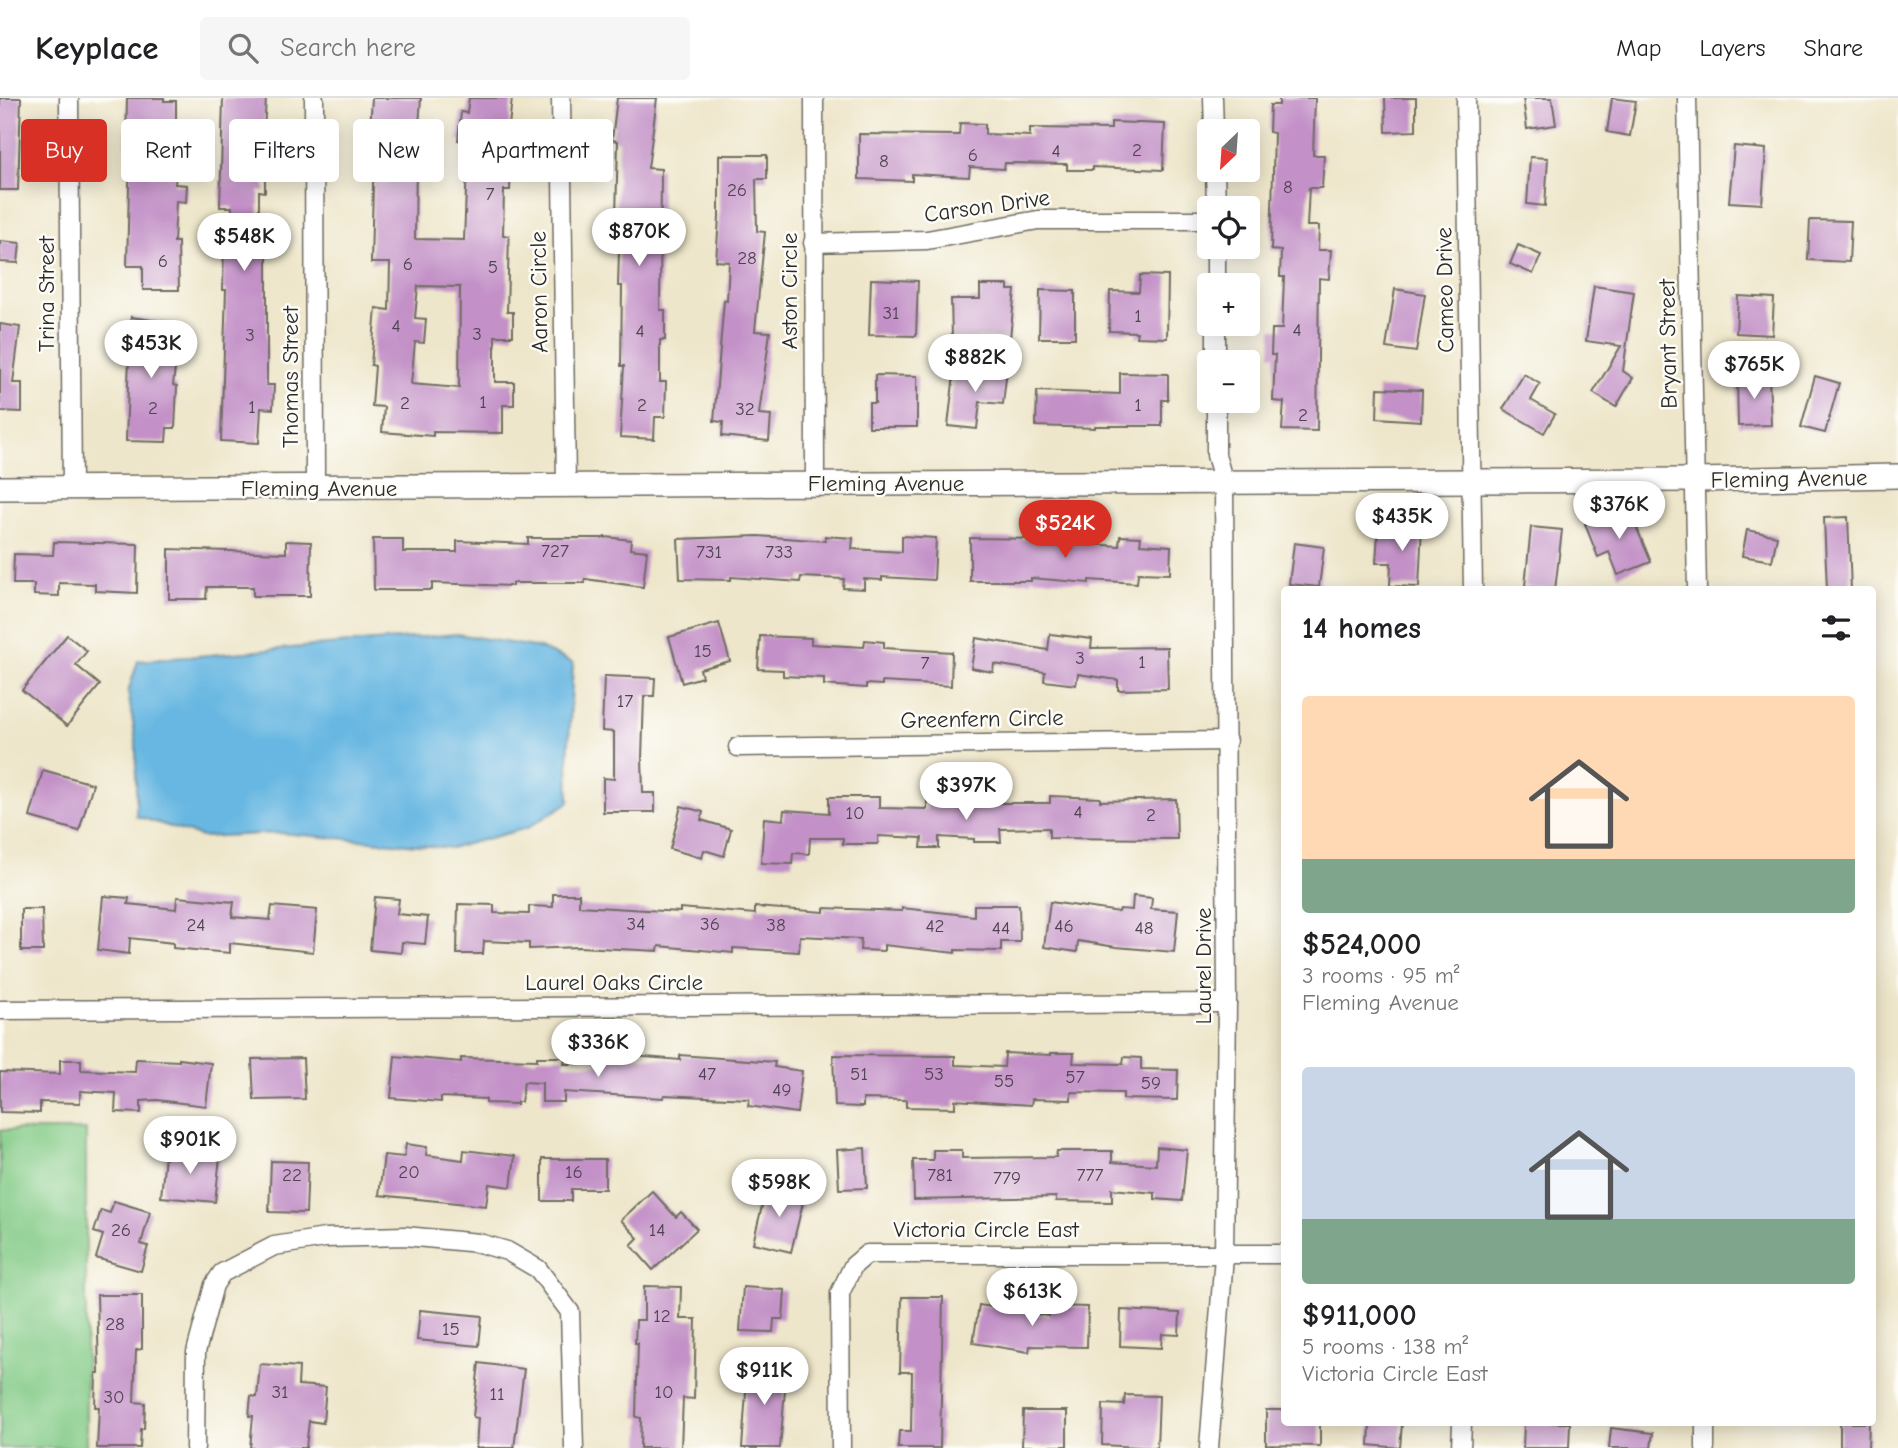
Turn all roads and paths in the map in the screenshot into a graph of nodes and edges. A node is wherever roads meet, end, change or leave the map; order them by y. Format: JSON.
{"nodes":[{"id":1,"x":69,"y":98,"type":"edge"},
{"id":2,"x":314,"y":98,"type":"edge"},
{"id":3,"x":561,"y":98,"type":"edge"},
{"id":4,"x":814,"y":98,"type":"edge"},
{"id":5,"x":1213,"y":98,"type":"edge"},
{"id":6,"x":1466,"y":98,"type":"edge"},
{"id":7,"x":1687,"y":98,"type":"edge"},
{"id":8,"x":1214,"y":119,"type":"edge"},
{"id":9,"x":1197,"y":220,"type":"edge"},
{"id":10,"x":813,"y":243,"type":"junction"},
{"id":11,"x":1216,"y":413,"type":"edge"},
{"id":12,"x":1898,"y":476,"type":"edge"},
{"id":13,"x":1696,"y":481,"type":"junction"},
{"id":14,"x":1472,"y":482,"type":"junction"},
{"id":15,"x":1224,"y":483,"type":"junction"},
{"id":16,"x":815,"y":484,"type":"junction"},
{"id":17,"x":566,"y":485,"type":"junction"},
{"id":18,"x":0,"y":488,"type":"edge"},
{"id":19,"x":315,"y":488,"type":"junction"},
{"id":20,"x":72,"y":489,"type":"junction"},
{"id":21,"x":1473,"y":586,"type":"edge"},
{"id":22,"x":1697,"y":586,"type":"edge"},
{"id":23,"x":1227,"y":741,"type":"junction"},
{"id":24,"x":738,"y":747,"type":"dead end"},
{"id":25,"x":1227,"y":1003,"type":"junction"},
{"id":26,"x":0,"y":1010,"type":"edge"},
{"id":27,"x":1281,"y":1254,"type":"edge"},
{"id":28,"x":1224,"y":1256,"type":"junction"},
{"id":29,"x":1462,"y":1426,"type":"edge"},
{"id":30,"x":1705,"y":1426,"type":"edge"},
{"id":31,"x":195,"y":1448,"type":"edge"},
{"id":32,"x":575,"y":1448,"type":"edge"},
{"id":33,"x":841,"y":1448,"type":"edge"},
{"id":34,"x":1209,"y":1448,"type":"edge"},
{"id":35,"x":1461,"y":1448,"type":"edge"},
{"id":36,"x":1705,"y":1448,"type":"edge"}],
"edges":[{"from":1,"to":20,"type":"street","name":"Trina Street"},
{"from":2,"to":19,"type":"street","name":"Thomas Street"},
{"from":3,"to":17,"type":"street","name":"Aaron Circle"},
{"from":4,"to":10,"type":"street","name":"Aston Circle"},
{"from":5,"to":8,"type":"street"},
{"from":6,"to":14,"type":"street","name":"Cameo Drive"},
{"from":7,"to":13,"type":"street","name":"Bryant Street"},
{"from":9,"to":10,"type":"street","name":"Carson Drive"},
{"from":10,"to":16,"type":"street","name":"Aston Circle"},
{"from":11,"to":15,"type":"street"},
{"from":12,"to":13,"type":"street","name":"Fleming Avenue"},
{"from":13,"to":14,"type":"street","name":"Fleming Avenue"},
{"from":13,"to":22,"type":"street","name":"Bryant Street"},
{"from":14,"to":15,"type":"street","name":"Fleming Avenue"},
{"from":14,"to":21,"type":"street","name":"Cameo Drive"},
{"from":15,"to":16,"type":"street","name":"Fleming Avenue"},
{"from":15,"to":23,"type":"street","name":"Laurel Drive"},
{"from":16,"to":17,"type":"street","name":"Fleming Avenue"},
{"from":17,"to":19,"type":"street","name":"Fleming Avenue"},
{"from":18,"to":20,"type":"street","name":"Fleming Avenue"},
{"from":19,"to":20,"type":"street","name":"Fleming Avenue"},
{"from":23,"to":24,"type":"street","name":"Greenfern Circle"},
{"from":23,"to":25,"type":"street","name":"Laurel Drive"},
{"from":25,"to":26,"type":"street","name":"Laurel Oaks Circle"},
{"from":25,"to":28,"type":"street","name":"Laurel Drive"},
{"from":27,"to":28,"type":"street"},
{"from":28,"to":33,"type":"street","name":"Victoria Circle East"},
{"from":28,"to":34,"type":"street","name":"Laurel Drive"},
{"from":29,"to":35,"type":"street"},
{"from":30,"to":36,"type":"street"},
{"from":31,"to":32,"type":"street"}]}
